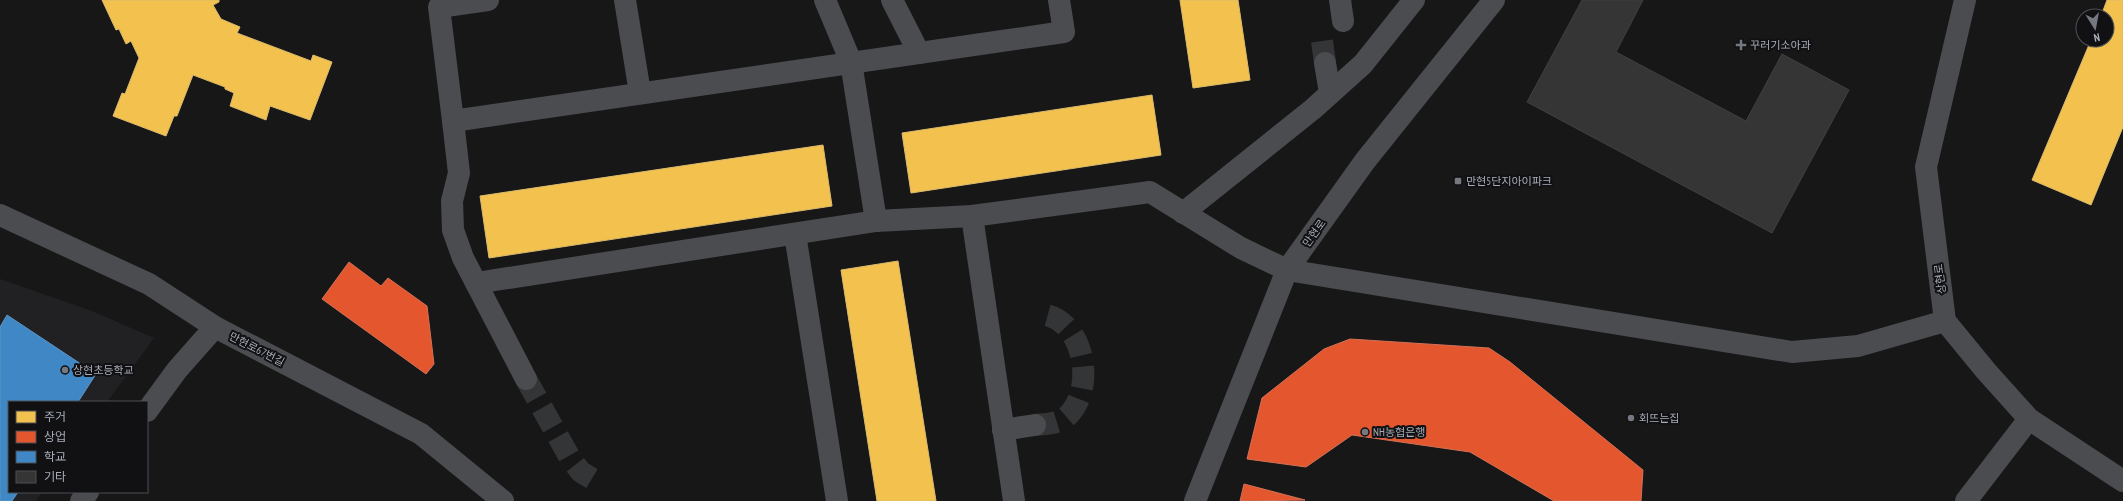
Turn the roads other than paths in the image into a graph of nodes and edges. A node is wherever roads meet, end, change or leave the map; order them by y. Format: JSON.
{"nodes":[{"id":1,"x":488,"y":0,"type":"edge"},
{"id":2,"x":625,"y":0,"type":"edge"},
{"id":3,"x":825,"y":0,"type":"edge"},
{"id":4,"x":892,"y":0,"type":"edge"},
{"id":5,"x":1059,"y":0,"type":"edge"},
{"id":6,"x":1340,"y":0,"type":"edge"},
{"id":7,"x":1414,"y":0,"type":"edge"},
{"id":8,"x":1494,"y":0,"type":"edge"},
{"id":9,"x":1965,"y":0,"type":"edge"},
{"id":10,"x":1343,"y":21,"type":"dead end"},
{"id":11,"x":919,"y":53,"type":"junction"},
{"id":12,"x":851,"y":62,"type":"junction"},
{"id":13,"x":1325,"y":63,"type":"tunnel mouth"},
{"id":14,"x":640,"y":93,"type":"junction"},
{"id":15,"x":1330,"y":93,"type":"junction"},
{"id":16,"x":453,"y":121,"type":"junction"},
{"id":17,"x":1183,"y":213,"type":"junction"},
{"id":18,"x":0,"y":215,"type":"edge"},
{"id":19,"x":972,"y":216,"type":"junction"},
{"id":20,"x":876,"y":221,"type":"junction"},
{"id":21,"x":795,"y":234,"type":"junction"},
{"id":22,"x":1287,"y":270,"type":"junction"},
{"id":23,"x":476,"y":283,"type":"junction"},
{"id":24,"x":1945,"y":321,"type":"junction"},
{"id":25,"x":215,"y":327,"type":"junction"},
{"id":26,"x":526,"y":379,"type":"tunnel mouth"},
{"id":27,"x":148,"y":410,"type":"edge"},
{"id":28,"x":2029,"y":419,"type":"junction"},
{"id":29,"x":1035,"y":426,"type":"tunnel mouth"},
{"id":30,"x":1003,"y":430,"type":"junction"},
{"id":31,"x":2123,"y":481,"type":"edge"},
{"id":32,"x":87,"y":493,"type":"edge"},
{"id":33,"x":81,"y":501,"type":"edge"},
{"id":34,"x":503,"y":501,"type":"edge"},
{"id":35,"x":837,"y":501,"type":"edge"},
{"id":36,"x":1014,"y":501,"type":"edge"},
{"id":37,"x":1195,"y":501,"type":"edge"},
{"id":38,"x":1966,"y":501,"type":"edge"}],
"edges":[{"from":1,"to":16,"type":"street"},
{"from":2,"to":14,"type":"street"},
{"from":3,"to":12,"type":"street"},
{"from":4,"to":11,"type":"street"},
{"from":5,"to":11,"type":"street"},
{"from":6,"to":10,"type":"street"},
{"from":7,"to":15,"type":"street"},
{"from":8,"to":22,"type":"street","name":"만현로"},
{"from":9,"to":24,"type":"street","name":"상현로"},
{"from":11,"to":12,"type":"street"},
{"from":12,"to":14,"type":"street"},
{"from":12,"to":20,"type":"street"},
{"from":13,"to":15,"type":"street"},
{"from":14,"to":16,"type":"street"},
{"from":15,"to":17,"type":"street"},
{"from":16,"to":23,"type":"street"},
{"from":17,"to":19,"type":"street"},
{"from":17,"to":22,"type":"street"},
{"from":18,"to":25,"type":"street","name":"만현로67번길"},
{"from":19,"to":20,"type":"street"},
{"from":19,"to":30,"type":"street"},
{"from":20,"to":21,"type":"street"},
{"from":21,"to":23,"type":"street"},
{"from":21,"to":35,"type":"street"},
{"from":22,"to":24,"type":"street"},
{"from":22,"to":37,"type":"street","name":"만현로"},
{"from":23,"to":26,"type":"street"},
{"from":24,"to":28,"type":"street"},
{"from":25,"to":27,"type":"street"},
{"from":25,"to":34,"type":"street","name":"만현로67번길"},
{"from":28,"to":31,"type":"street"},
{"from":28,"to":38,"type":"street"},
{"from":29,"to":30,"type":"street"},
{"from":30,"to":36,"type":"street"},
{"from":32,"to":33,"type":"street"}]}
